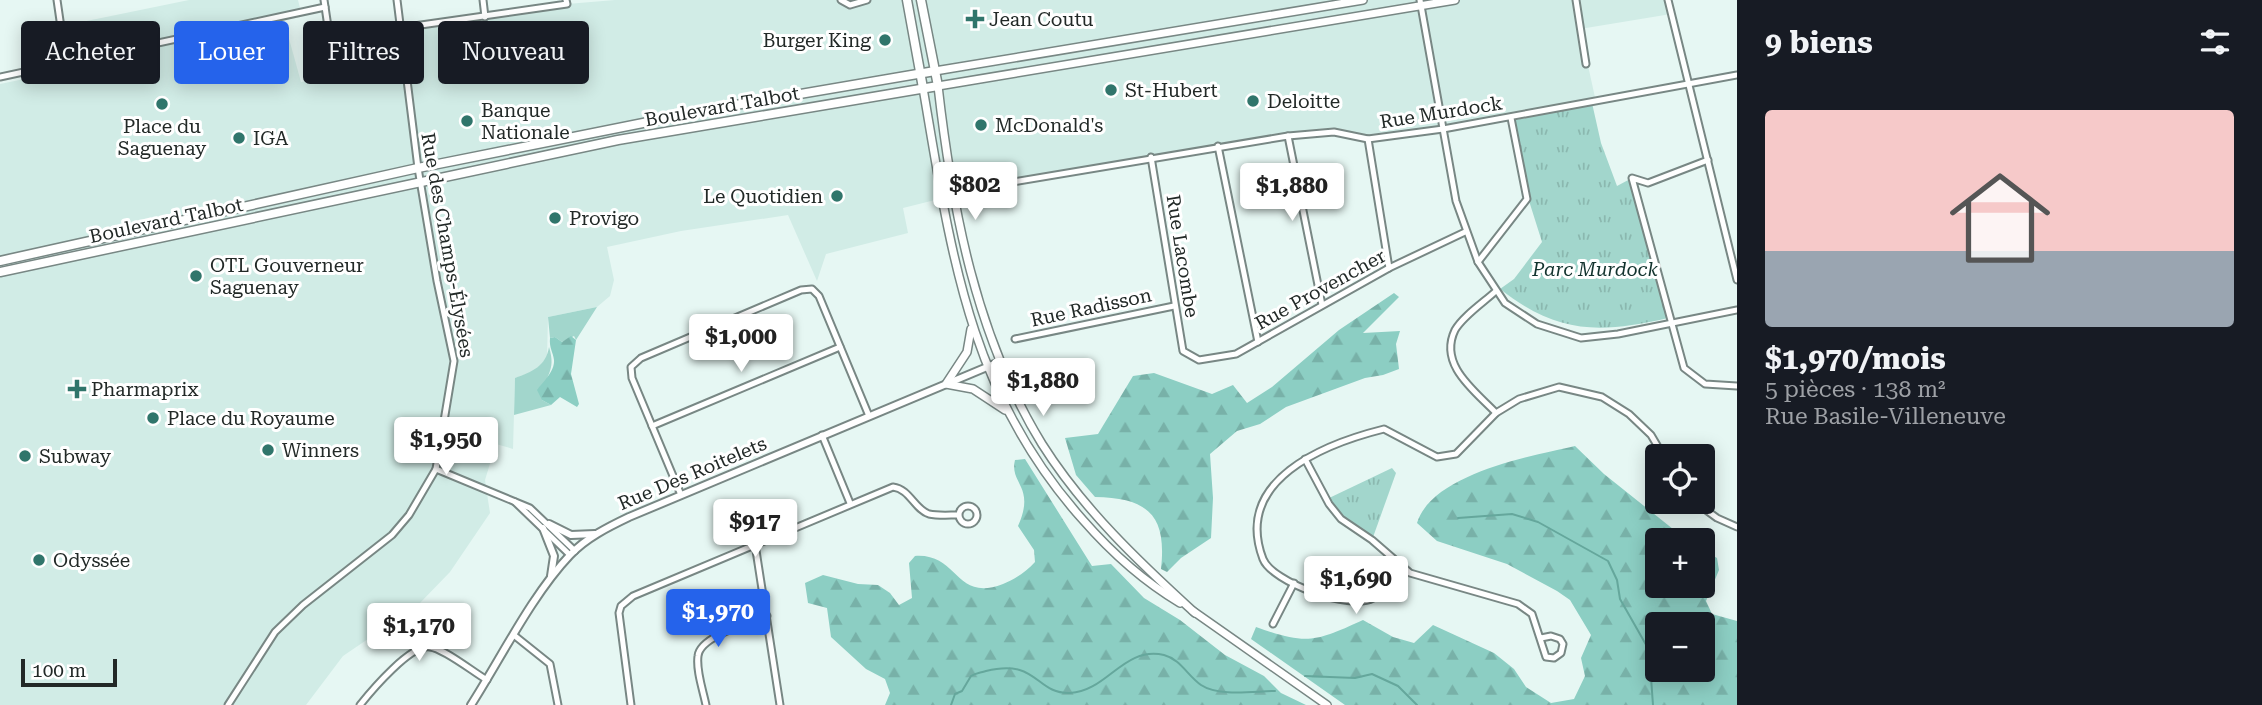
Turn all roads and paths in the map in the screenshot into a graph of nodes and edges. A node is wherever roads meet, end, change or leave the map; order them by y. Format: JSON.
{"nodes":[{"id":1,"x":57,"y":0,"type":"edge"},
{"id":2,"x":397,"y":0,"type":"edge"},
{"id":3,"x":484,"y":0,"type":"edge"},
{"id":4,"x":841,"y":0,"type":"edge"},
{"id":5,"x":867,"y":0,"type":"edge"},
{"id":6,"x":907,"y":0,"type":"edge"},
{"id":7,"x":921,"y":0,"type":"edge"},
{"id":8,"x":1363,"y":0,"type":"edge"},
{"id":9,"x":1455,"y":0,"type":"edge"},
{"id":10,"x":1576,"y":0,"type":"edge"},
{"id":11,"x":1668,"y":0,"type":"edge"},
{"id":12,"x":567,"y":2,"type":"edge"},
{"id":13,"x":1421,"y":3,"type":"edge"},
{"id":14,"x":324,"y":4,"type":"edge"},
{"id":15,"x":485,"y":17,"type":"junction"},
{"id":16,"x":60,"y":21,"type":"edge"},
{"id":17,"x":399,"y":21,"type":"edge"},
{"id":18,"x":424,"y":25,"type":"edge"},
{"id":19,"x":160,"y":41,"type":"edge"},
{"id":20,"x":1586,"y":64,"type":"dead end"},
{"id":21,"x":935,"y":71,"type":"junction"},
{"id":22,"x":21,"y":72,"type":"edge"},
{"id":23,"x":920,"y":73,"type":"junction"},
{"id":24,"x":1737,"y":75,"type":"edge"},
{"id":25,"x":0,"y":77,"type":"edge"},
{"id":26,"x":1687,"y":83,"type":"junction"},
{"id":27,"x":407,"y":84,"type":"edge"},
{"id":28,"x":938,"y":86,"type":"junction"},
{"id":29,"x":923,"y":88,"type":"junction"},
{"id":30,"x":1511,"y":118,"type":"junction"},
{"id":31,"x":1443,"y":129,"type":"junction"},
{"id":32,"x":1288,"y":136,"type":"junction"},
{"id":33,"x":1368,"y":139,"type":"junction"},
{"id":34,"x":1218,"y":146,"type":"junction"},
{"id":35,"x":1151,"y":157,"type":"junction"},
{"id":36,"x":1708,"y":160,"type":"junction"},
{"id":37,"x":418,"y":167,"type":"junction"},
{"id":38,"x":421,"y":182,"type":"junction"},
{"id":39,"x":954,"y":192,"type":"junction"},
{"id":40,"x":941,"y":194,"type":"junction"},
{"id":41,"x":1465,"y":232,"type":"junction"},
{"id":42,"x":0,"y":261,"type":"edge"},
{"id":43,"x":1478,"y":262,"type":"junction"},
{"id":44,"x":1389,"y":268,"type":"junction"},
{"id":45,"x":0,"y":272,"type":"edge"},
{"id":46,"x":1737,"y":280,"type":"edge"},
{"id":47,"x":1496,"y":291,"type":"junction"},
{"id":48,"x":1322,"y":305,"type":"junction"},
{"id":49,"x":1174,"y":306,"type":"junction"},
{"id":50,"x":1737,"y":310,"type":"edge"},
{"id":51,"x":1670,"y":324,"type":"junction"},
{"id":52,"x":971,"y":328,"type":"junction"},
{"id":53,"x":1015,"y":339,"type":"dead end"},
{"id":54,"x":1258,"y":342,"type":"junction"},
{"id":55,"x":841,"y":347,"type":"junction"},
{"id":56,"x":1188,"y":357,"type":"joint"},
{"id":57,"x":999,"y":362,"type":"junction"},
{"id":58,"x":986,"y":368,"type":"junction"},
{"id":59,"x":946,"y":384,"type":"junction"},
{"id":60,"x":1737,"y":386,"type":"edge"},
{"id":61,"x":1007,"y":412,"type":"junction"},
{"id":62,"x":1496,"y":413,"type":"junction"},
{"id":63,"x":869,"y":416,"type":"junction"},
{"id":64,"x":652,"y":426,"type":"junction"},
{"id":65,"x":822,"y":435,"type":"junction"},
{"id":66,"x":1656,"y":444,"type":"edge"},
{"id":67,"x":1305,"y":459,"type":"junction"},
{"id":68,"x":436,"y":469,"type":"junction"},
{"id":69,"x":681,"y":495,"type":"junction"},
{"id":70,"x":850,"y":503,"type":"junction"},
{"id":71,"x":958,"y":514,"type":"dead end"},
{"id":72,"x":1712,"y":514,"type":"edge"},
{"id":73,"x":546,"y":526,"type":"junction"},
{"id":74,"x":1737,"y":527,"type":"edge"},
{"id":75,"x":597,"y":534,"type":"junction"},
{"id":76,"x":755,"y":544,"type":"junction"},
{"id":77,"x":573,"y":553,"type":"junction"},
{"id":78,"x":1404,"y":568,"type":"junction"},
{"id":79,"x":551,"y":577,"type":"junction"},
{"id":80,"x":1294,"y":583,"type":"junction"},
{"id":81,"x":1195,"y":613,"type":"junction"},
{"id":82,"x":767,"y":616,"type":"junction"},
{"id":83,"x":1273,"y":624,"type":"dead end"},
{"id":84,"x":515,"y":636,"type":"junction"},
{"id":85,"x":1542,"y":638,"type":"junction"},
{"id":86,"x":487,"y":680,"type":"junction"},
{"id":87,"x":228,"y":705,"type":"edge"},
{"id":88,"x":360,"y":705,"type":"edge"},
{"id":89,"x":471,"y":705,"type":"edge"},
{"id":90,"x":558,"y":705,"type":"edge"},
{"id":91,"x":631,"y":705,"type":"edge"},
{"id":92,"x":706,"y":705,"type":"edge"},
{"id":93,"x":780,"y":705,"type":"edge"},
{"id":94,"x":1327,"y":705,"type":"edge"}],
"edges":[{"from":1,"to":16,"type":"street"},
{"from":2,"to":17,"type":"street","name":"Rue des Champs-Élysées"},
{"from":3,"to":15,"type":"street"},
{"from":4,"to":5,"type":"street"},
{"from":6,"to":23,"type":"main road"},
{"from":7,"to":21,"type":"main road"},
{"from":8,"to":21,"type":"main road","name":"Boulevard Talbot"},
{"from":9,"to":13,"type":"main road","name":"Boulevard Talbot"},
{"from":10,"to":20,"type":"street"},
{"from":11,"to":26,"type":"street"},
{"from":12,"to":15,"type":"street"},
{"from":13,"to":28,"type":"main road","name":"Boulevard Talbot"},
{"from":13,"to":31,"type":"street"},
{"from":14,"to":19,"type":"street"},
{"from":15,"to":18,"type":"street"},
{"from":21,"to":23,"type":"main road","name":"Boulevard Talbot"},
{"from":21,"to":28,"type":"main road"},
{"from":22,"to":25,"type":"street"},
{"from":23,"to":29,"type":"main road"},
{"from":23,"to":37,"type":"main road","name":"Boulevard Talbot"},
{"from":24,"to":26,"type":"street","name":"Rue Murdock"},
{"from":26,"to":30,"type":"street","name":"Rue Murdock"},
{"from":26,"to":36,"type":"street"},
{"from":27,"to":37,"type":"street","name":"Rue des Champs-Élysées"},
{"from":28,"to":29,"type":"main road","name":"Boulevard Talbot"},
{"from":28,"to":39,"type":"main road"},
{"from":29,"to":38,"type":"main road","name":"Boulevard Talbot"},
{"from":29,"to":40,"type":"main road"},
{"from":30,"to":31,"type":"street","name":"Rue Murdock"},
{"from":30,"to":43,"type":"street"},
{"from":31,"to":33,"type":"street","name":"Rue Murdock"},
{"from":31,"to":41,"type":"street"},
{"from":32,"to":33,"type":"street","name":"Rue Murdock"},
{"from":32,"to":34,"type":"street","name":"Rue Murdock"},
{"from":32,"to":48,"type":"street"},
{"from":33,"to":44,"type":"street"},
{"from":34,"to":35,"type":"street","name":"Rue Murdock"},
{"from":34,"to":54,"type":"street"},
{"from":35,"to":39,"type":"street","name":"Rue Murdock"},
{"from":35,"to":49,"type":"street","name":"Rue Lacombe"},
{"from":36,"to":46,"type":"street"},
{"from":36,"to":51,"type":"street"},
{"from":37,"to":38,"type":"street","name":"Rue des Champs-Élysées"},
{"from":37,"to":42,"type":"main road","name":"Boulevard Talbot"},
{"from":38,"to":45,"type":"main road","name":"Boulevard Talbot"},
{"from":38,"to":68,"type":"street","name":"Rue des Champs-Élysées"},
{"from":39,"to":40,"type":"street","name":"Rue Murdock"},
{"from":39,"to":57,"type":"main road"},
{"from":40,"to":52,"type":"main road"},
{"from":41,"to":43,"type":"street"},
{"from":41,"to":44,"type":"street","name":"Rue Provencher"},
{"from":43,"to":47,"type":"street"},
{"from":44,"to":48,"type":"street","name":"Rue Provencher"},
{"from":47,"to":51,"type":"street"},
{"from":47,"to":62,"type":"street"},
{"from":48,"to":54,"type":"street","name":"Rue Provencher"},
{"from":49,"to":53,"type":"street","name":"Rue Radisson"},
{"from":49,"to":56,"type":"street","name":"Rue Lacombe"},
{"from":50,"to":51,"type":"street"},
{"from":51,"to":60,"type":"street"},
{"from":52,"to":58,"type":"main road"},
{"from":52,"to":59,"type":"main road"},
{"from":54,"to":56,"type":"street","name":"Rue Provencher"},
{"from":55,"to":63,"type":"street"},
{"from":55,"to":64,"type":"street"},
{"from":55,"to":64,"type":"street"},
{"from":57,"to":58,"type":"street","name":"Rue Des Roitelets"},
{"from":57,"to":81,"type":"main road"},
{"from":58,"to":59,"type":"street","name":"Rue Des Roitelets"},
{"from":58,"to":61,"type":"main road"},
{"from":59,"to":61,"type":"main road"},
{"from":59,"to":63,"type":"street","name":"Rue Des Roitelets"},
{"from":61,"to":81,"type":"main road"},
{"from":62,"to":66,"type":"street"},
{"from":62,"to":67,"type":"street"},
{"from":63,"to":65,"type":"street","name":"Rue Des Roitelets"},
{"from":64,"to":69,"type":"street"},
{"from":65,"to":69,"type":"street","name":"Rue Des Roitelets"},
{"from":65,"to":70,"type":"street"},
{"from":67,"to":78,"type":"street"},
{"from":67,"to":80,"type":"street"},
{"from":68,"to":73,"type":"street"},
{"from":68,"to":87,"type":"street","name":"Rue des Champs-Élysées"},
{"from":69,"to":75,"type":"street","name":"Rue Des Roitelets"},
{"from":70,"to":71,"type":"street"},
{"from":70,"to":76,"type":"street"},
{"from":72,"to":74,"type":"street"},
{"from":73,"to":75,"type":"street"},
{"from":73,"to":77,"type":"street"},
{"from":73,"to":79,"type":"street"},
{"from":75,"to":77,"type":"street","name":"Rue Des Roitelets"},
{"from":76,"to":82,"type":"street"},
{"from":76,"to":91,"type":"street"},
{"from":77,"to":79,"type":"street","name":"Rue Des Roitelets"},
{"from":78,"to":80,"type":"street"},
{"from":78,"to":85,"type":"street"},
{"from":79,"to":84,"type":"street","name":"Rue Des Roitelets"},
{"from":80,"to":83,"type":"street"},
{"from":81,"to":94,"type":"main road"},
{"from":82,"to":92,"type":"street"},
{"from":82,"to":93,"type":"street"},
{"from":84,"to":86,"type":"street","name":"Rue Des Roitelets"},
{"from":84,"to":90,"type":"street"},
{"from":85,"to":85,"type":"street"},
{"from":86,"to":88,"type":"street"},
{"from":86,"to":89,"type":"street","name":"Rue Des Roitelets"}]}
